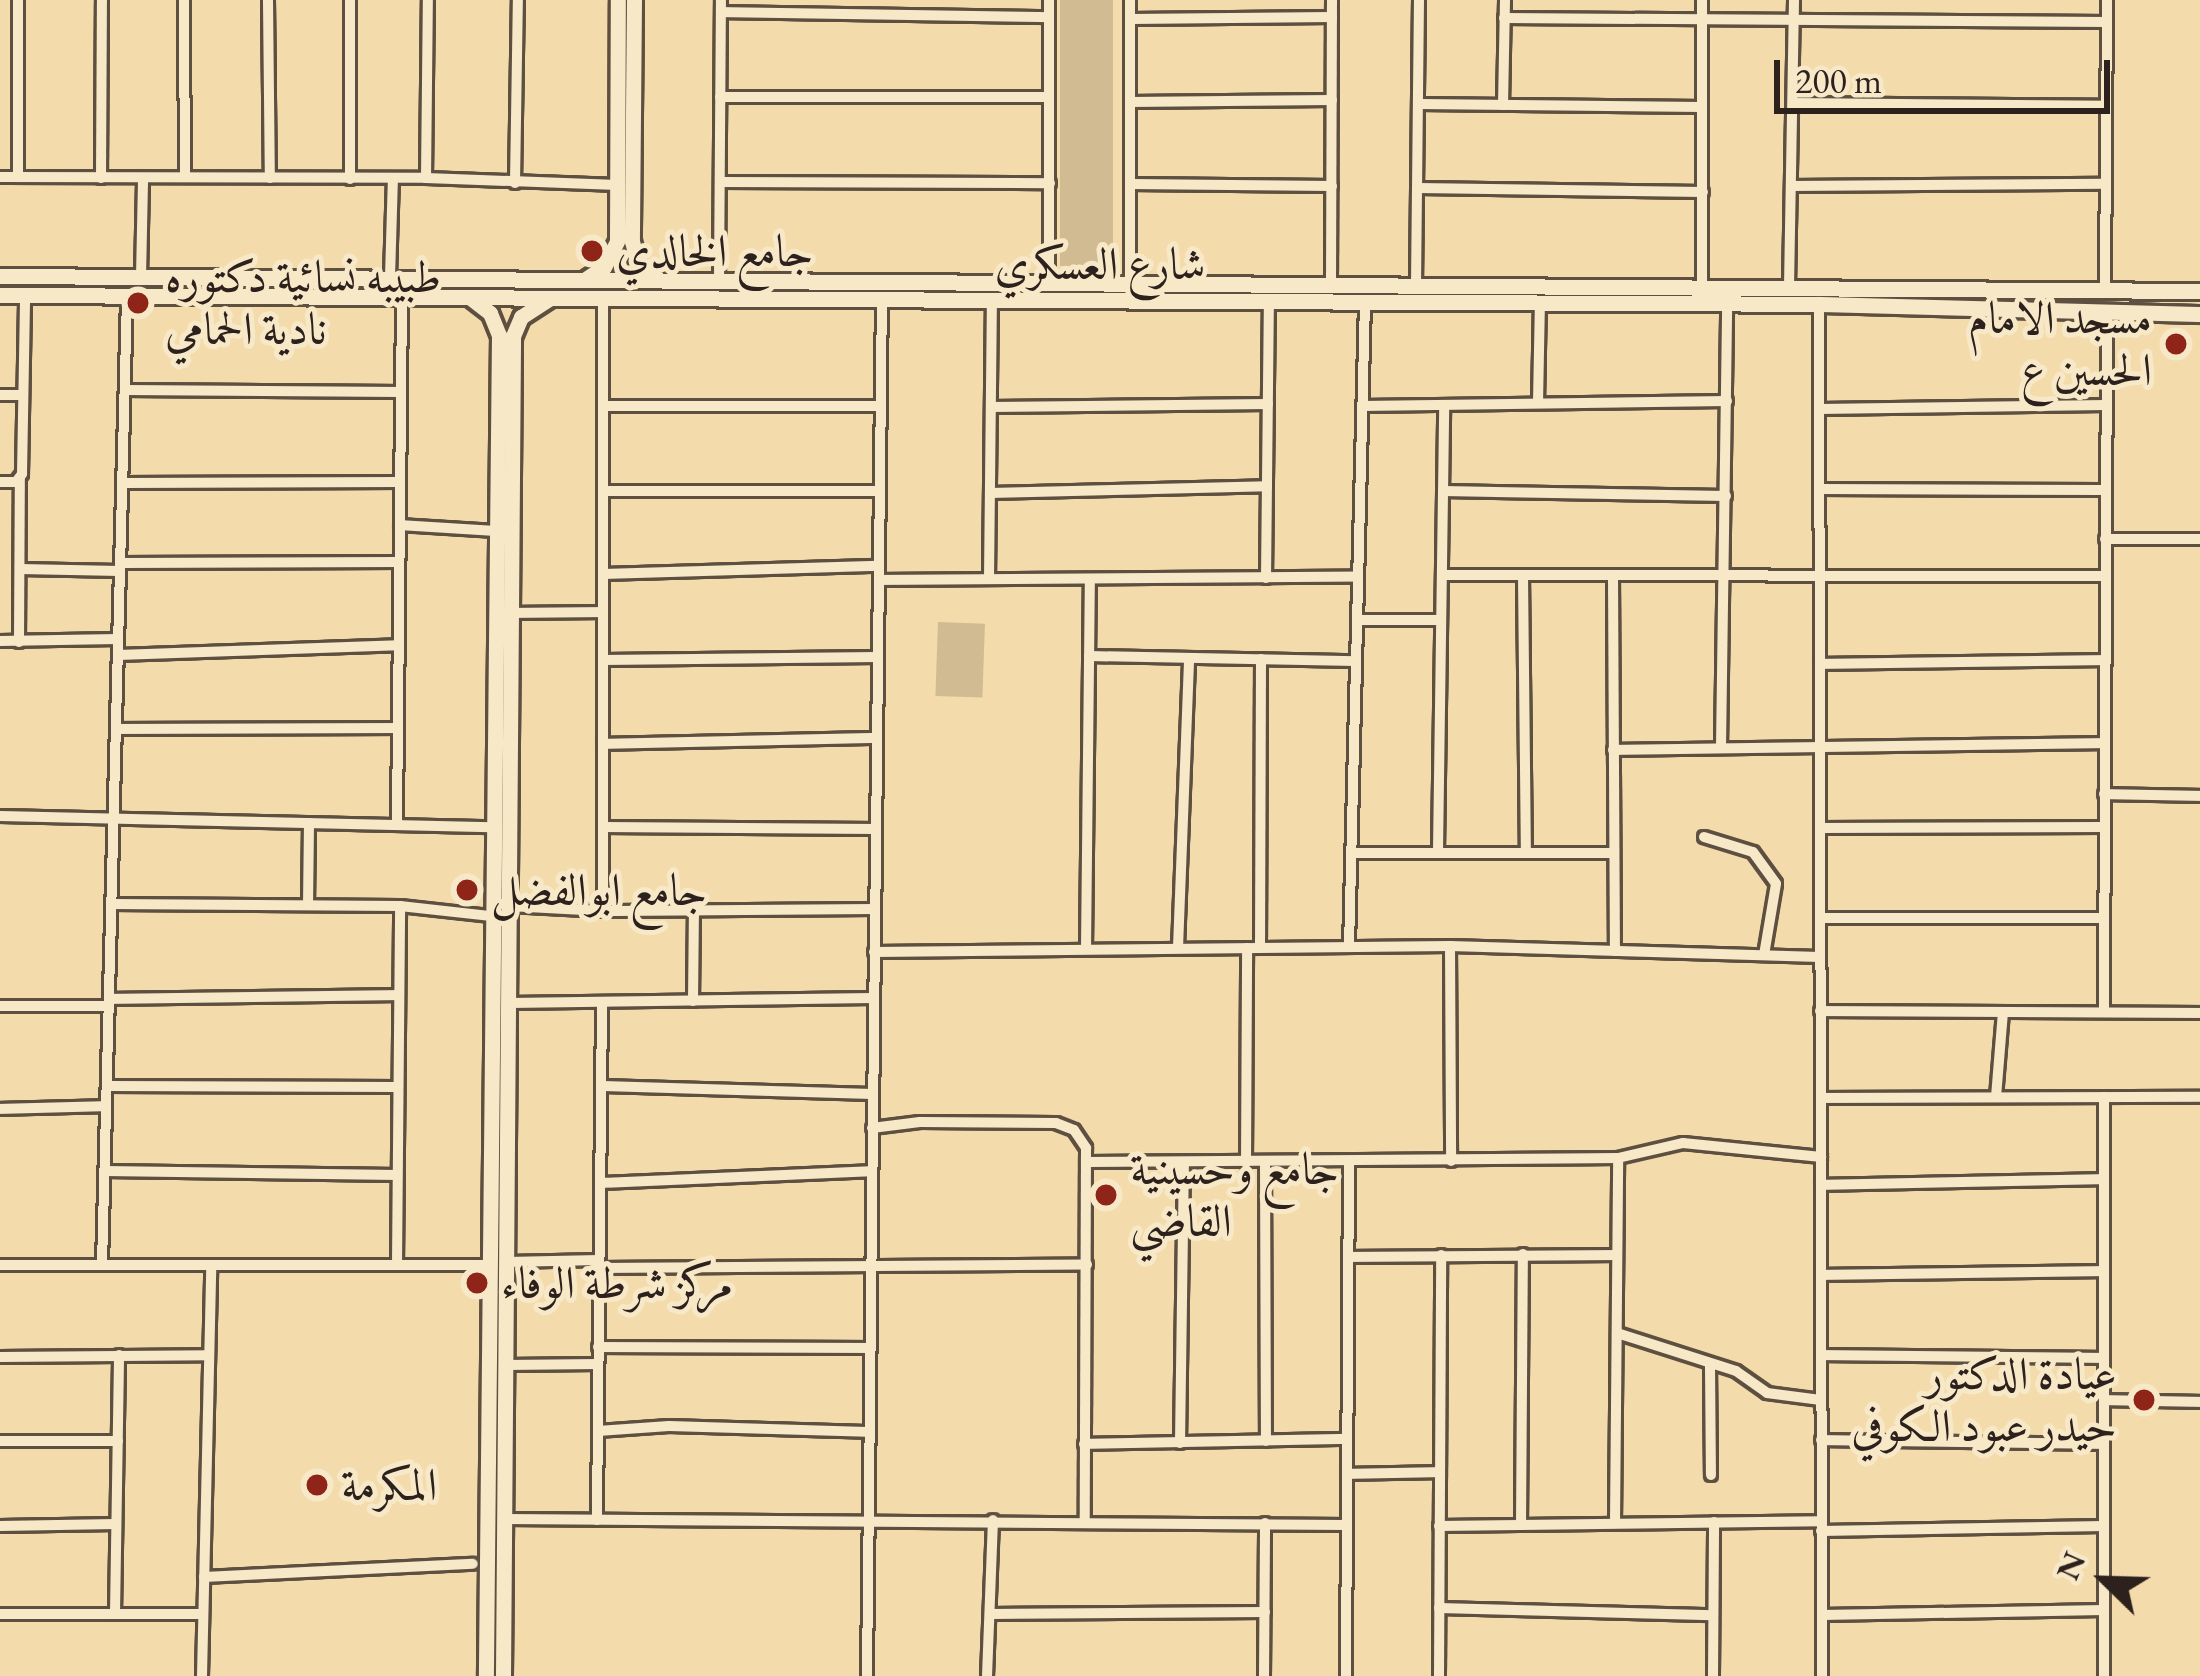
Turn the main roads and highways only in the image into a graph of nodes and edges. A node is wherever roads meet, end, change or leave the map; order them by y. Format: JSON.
{"nodes":[{"id":1,"x":618,"y":0,"type":"edge"},
{"id":2,"x":634,"y":0,"type":"edge"},
{"id":3,"x":625,"y":241,"type":"junction"},
{"id":4,"x":0,"y":276,"type":"edge"},
{"id":5,"x":245,"y":278,"type":"junction"},
{"id":6,"x":284,"y":278,"type":"junction"},
{"id":7,"x":662,"y":280,"type":"junction"},
{"id":8,"x":578,"y":281,"type":"junction"},
{"id":9,"x":789,"y":281,"type":"junction"},
{"id":10,"x":825,"y":281,"type":"junction"},
{"id":11,"x":2200,"y":291,"type":"edge"},
{"id":12,"x":1485,"y":294,"type":"junction"},
{"id":13,"x":1515,"y":294,"type":"junction"},
{"id":14,"x":0,"y":295,"type":"edge"},
{"id":15,"x":241,"y":296,"type":"junction"},
{"id":16,"x":281,"y":296,"type":"junction"},
{"id":17,"x":469,"y":298,"type":"junction"},
{"id":18,"x":550,"y":298,"type":"junction"},
{"id":19,"x":787,"y":299,"type":"junction"},
{"id":20,"x":823,"y":299,"type":"junction"},
{"id":21,"x":2200,"y":314,"type":"edge"},
{"id":22,"x":489,"y":1094,"type":"junction"},
{"id":23,"x":508,"y":1097,"type":"junction"},
{"id":24,"x":489,"y":1135,"type":"junction"},
{"id":25,"x":508,"y":1135,"type":"junction"},
{"id":26,"x":499,"y":1263,"type":"junction"},
{"id":27,"x":496,"y":1574,"type":"junction"},
{"id":28,"x":486,"y":1676,"type":"edge"},
{"id":29,"x":503,"y":1676,"type":"edge"}],
"edges":[{"from":1,"to":3,"type":"main road"},
{"from":2,"to":3,"type":"main road"},
{"from":3,"to":7,"type":"main road"},
{"from":3,"to":8,"type":"main road"},
{"from":4,"to":5,"type":"main road","name":"شارع العسكري"},
{"from":5,"to":6,"type":"main road","name":"شارع العسكري"},
{"from":5,"to":15,"type":"main road"},
{"from":6,"to":8,"type":"main road","name":"شارع العسكري"},
{"from":6,"to":16,"type":"main road"},
{"from":7,"to":8,"type":"main road","name":"شارع العسكري"},
{"from":7,"to":9,"type":"main road","name":"شارع العسكري"},
{"from":9,"to":10,"type":"main road","name":"شارع العسكري"},
{"from":9,"to":19,"type":"main road"},
{"from":10,"to":12,"type":"main road","name":"شارع العسكري"},
{"from":10,"to":20,"type":"main road"},
{"from":11,"to":13,"type":"main road","name":"شارع العسكري"},
{"from":12,"to":13,"type":"main road","name":"شارع العسكري"},
{"from":12,"to":20,"type":"main road","name":"شارع العسكري"},
{"from":13,"to":21,"type":"main road","name":"شارع العسكري"},
{"from":14,"to":15,"type":"main road","name":"شارع العسكري"},
{"from":15,"to":16,"type":"main road","name":"شارع العسكري"},
{"from":16,"to":17,"type":"main road","name":"شارع العسكري"},
{"from":17,"to":18,"type":"main road","name":"شارع العسكري"},
{"from":17,"to":22,"type":"main road"},
{"from":18,"to":19,"type":"main road","name":"شارع العسكري"},
{"from":18,"to":23,"type":"main road"},
{"from":19,"to":20,"type":"main road","name":"شارع العسكري"},
{"from":22,"to":23,"type":"main road"},
{"from":22,"to":24,"type":"main road"},
{"from":23,"to":25,"type":"main road"},
{"from":24,"to":25,"type":"main road"},
{"from":24,"to":26,"type":"main road"},
{"from":25,"to":26,"type":"main road"},
{"from":26,"to":27,"type":"main road"},
{"from":26,"to":27,"type":"main road"},
{"from":27,"to":28,"type":"main road"},
{"from":27,"to":29,"type":"main road"}]}
